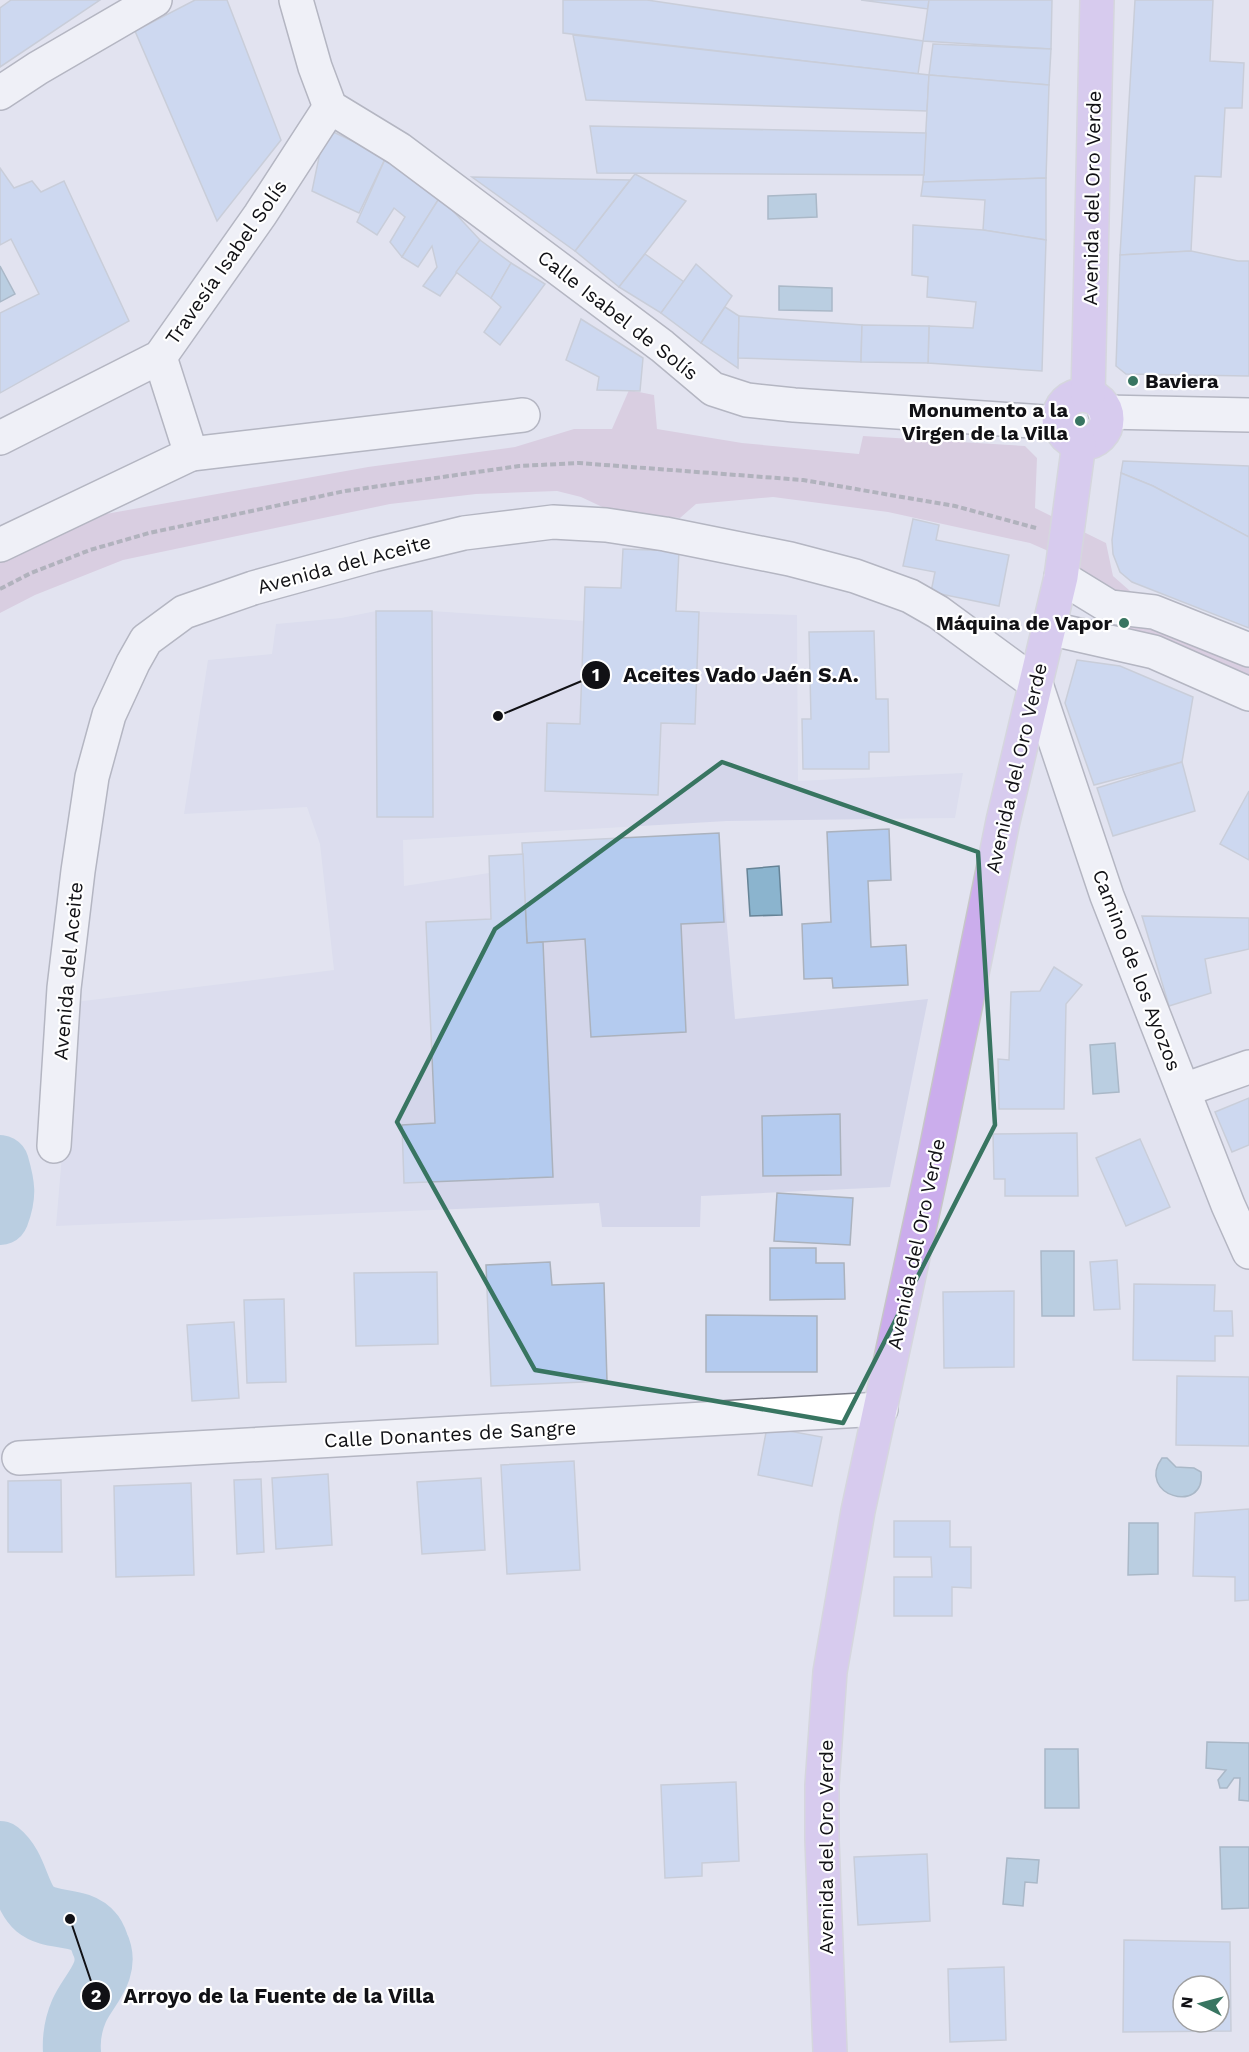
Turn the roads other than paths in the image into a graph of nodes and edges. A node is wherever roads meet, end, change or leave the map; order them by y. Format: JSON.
{"nodes":[{"id":1,"x":154,"y":0,"type":"edge"},
{"id":2,"x":296,"y":0,"type":"edge"},
{"id":3,"x":1096,"y":0,"type":"edge"},
{"id":4,"x":0,"y":93,"type":"edge"},
{"id":5,"x":330,"y":107,"type":"junction"},
{"id":6,"x":160,"y":357,"type":"junction"},
{"id":7,"x":1096,"y":404,"type":"junction"},
{"id":8,"x":523,"y":415,"type":"dead end"},
{"id":9,"x":1249,"y":415,"type":"edge"},
{"id":10,"x":1069,"y":433,"type":"junction"},
{"id":11,"x":0,"y":438,"type":"edge"},
{"id":12,"x":191,"y":454,"type":"junction"},
{"id":13,"x":0,"y":545,"type":"edge"},
{"id":14,"x":1061,"y":577,"type":"junction"},
{"id":15,"x":1048,"y":628,"type":"junction"},
{"id":16,"x":1249,"y":650,"type":"edge"},
{"id":17,"x":1036,"y":684,"type":"junction"},
{"id":18,"x":1249,"y":694,"type":"edge"},
{"id":19,"x":1249,"y":1067,"type":"edge"},
{"id":20,"x":1184,"y":1090,"type":"junction"},
{"id":21,"x":54,"y":1146,"type":"dead end"},
{"id":22,"x":1249,"y":1252,"type":"edge"},
{"id":23,"x":881,"y":1409,"type":"junction"},
{"id":24,"x":19,"y":1458,"type":"dead end"},
{"id":25,"x":830,"y":2052,"type":"edge"}],
"edges":[{"from":1,"to":4,"type":"street"},
{"from":2,"to":5,"type":"street"},
{"from":3,"to":7,"type":"main road","name":"Avenida del Oro Verde"},
{"from":5,"to":6,"type":"street","name":"Travesía Isabel Solís"},
{"from":5,"to":10,"type":"street","name":"Calle Isabel de Solís"},
{"from":6,"to":11,"type":"street","name":"Travesía Isabel Solís"},
{"from":6,"to":12,"type":"street"},
{"from":7,"to":9,"type":"street"},
{"from":7,"to":10,"type":"main road","name":"Avenida del Oro Verde"},
{"from":8,"to":12,"type":"street"},
{"from":10,"to":14,"type":"main road","name":"Avenida del Oro Verde"},
{"from":12,"to":13,"type":"street"},
{"from":14,"to":15,"type":"main road","name":"Avenida del Oro Verde"},
{"from":14,"to":16,"type":"street"},
{"from":15,"to":17,"type":"main road","name":"Avenida del Oro Verde"},
{"from":15,"to":18,"type":"street"},
{"from":17,"to":20,"type":"street","name":"Camino de los Ayozos"},
{"from":17,"to":21,"type":"street","name":"Avenida del Aceite"},
{"from":17,"to":23,"type":"main road","name":"Avenida del Oro Verde"},
{"from":19,"to":20,"type":"street"},
{"from":20,"to":22,"type":"street","name":"Camino de los Ayozos"},
{"from":23,"to":24,"type":"street","name":"Calle Donantes de Sangre"},
{"from":23,"to":25,"type":"main road","name":"Avenida del Oro Verde"}]}
